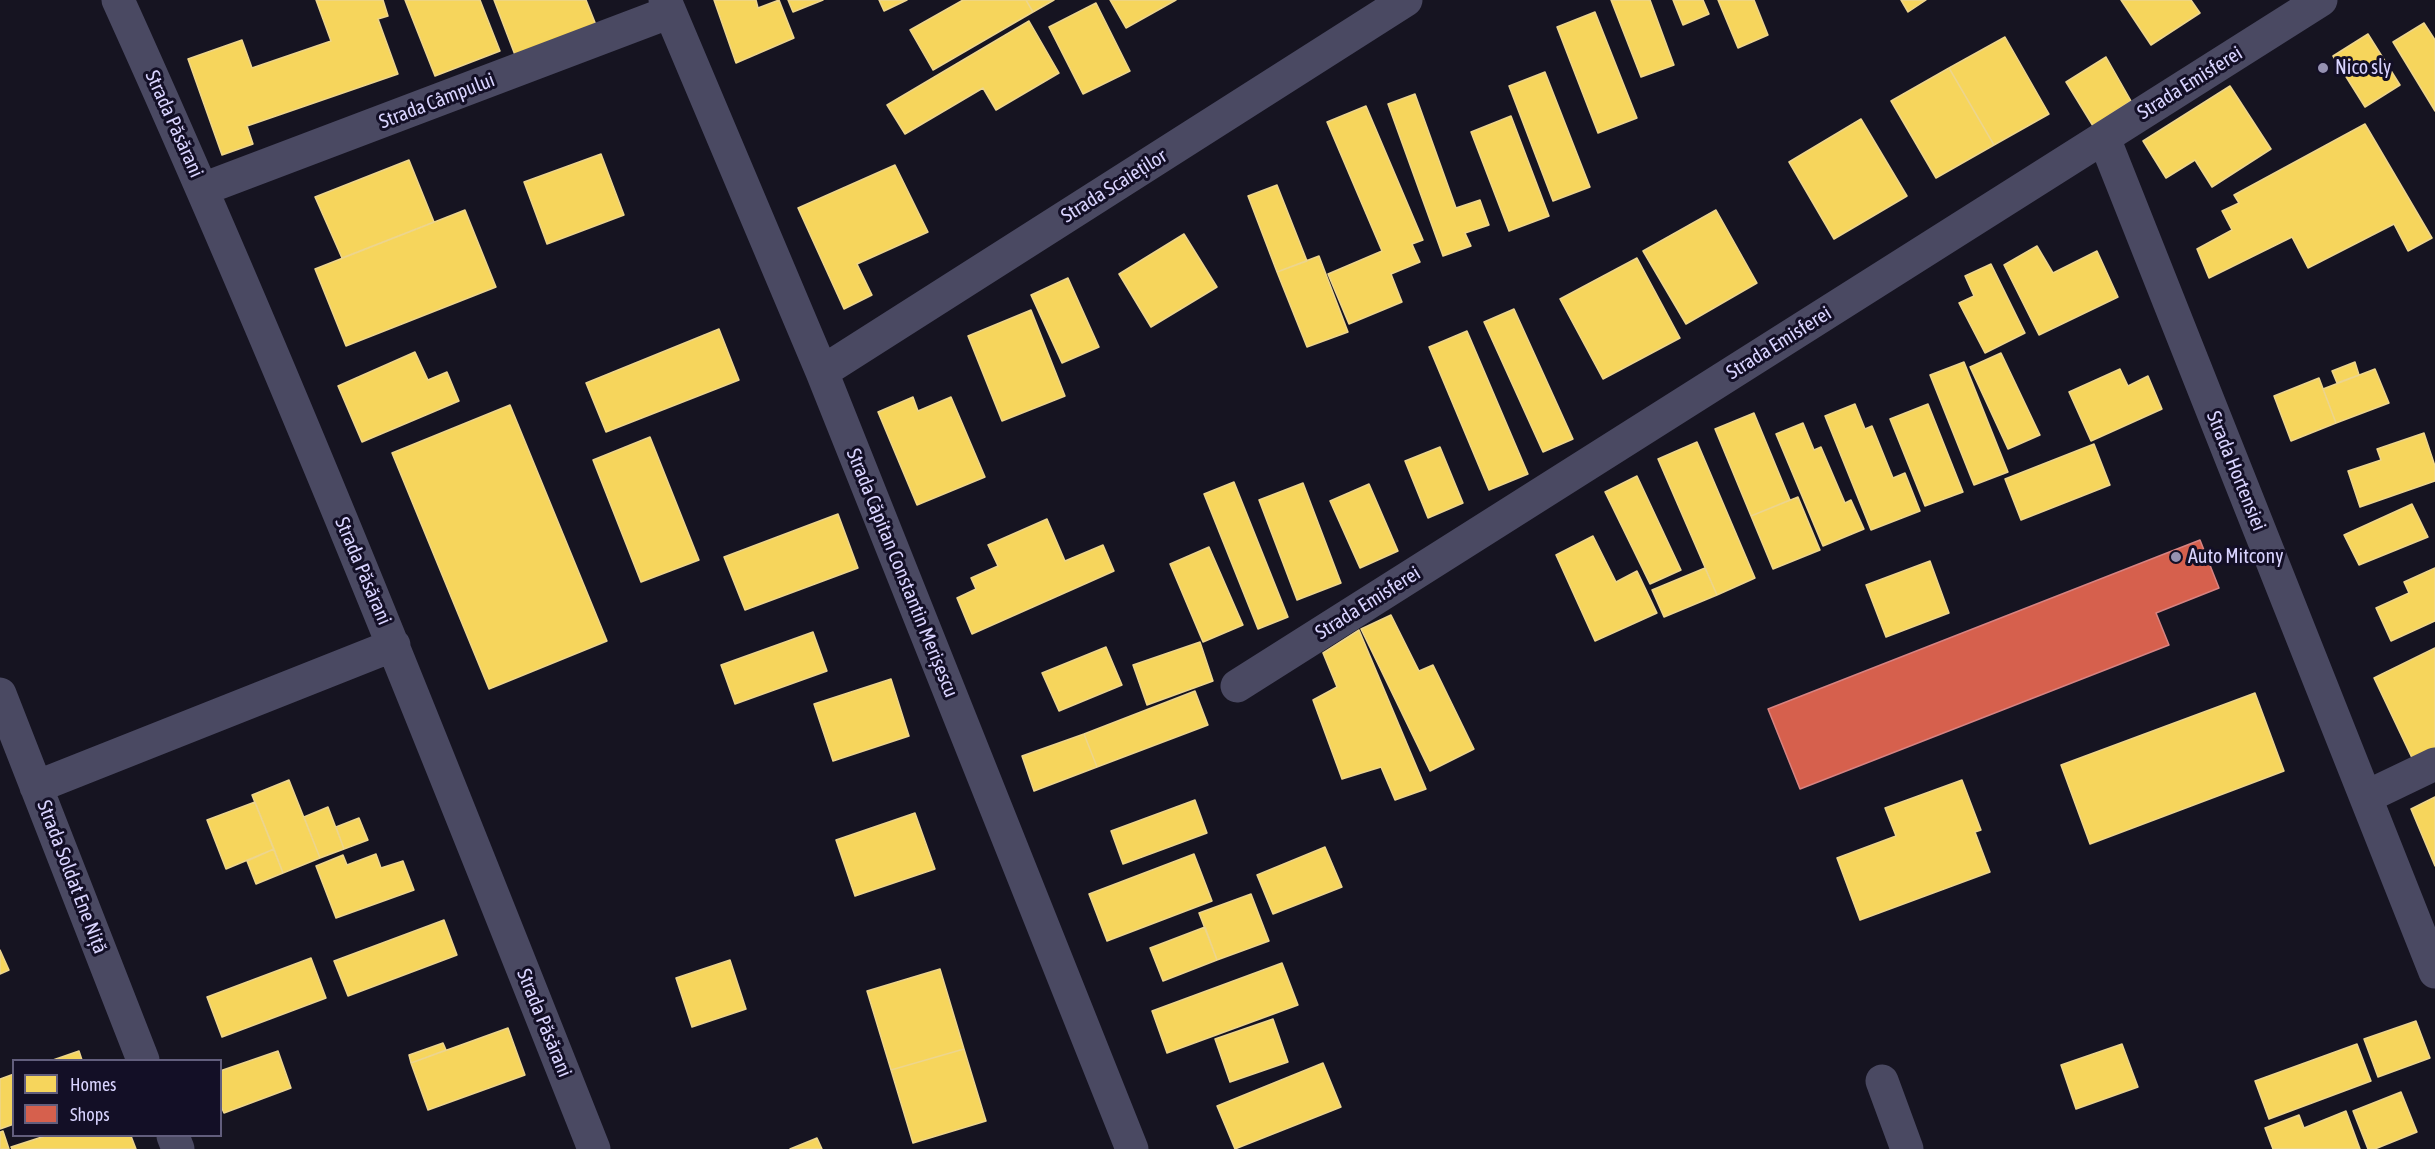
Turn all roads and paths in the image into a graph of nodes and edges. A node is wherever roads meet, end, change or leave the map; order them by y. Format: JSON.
{"nodes":[{"id":1,"x":118,"y":0,"type":"edge"},
{"id":2,"x":1406,"y":0,"type":"edge"},
{"id":3,"x":2321,"y":0,"type":"edge"},
{"id":4,"x":668,"y":6,"type":"edge"},
{"id":5,"x":2104,"y":138,"type":"junction"},
{"id":6,"x":203,"y":189,"type":"junction"},
{"id":7,"x":822,"y":372,"type":"junction"},
{"id":8,"x":394,"y":645,"type":"junction"},
{"id":9,"x":1237,"y":686,"type":"dead end"},
{"id":10,"x":0,"y":694,"type":"edge"},
{"id":11,"x":2435,"y":764,"type":"edge"},
{"id":12,"x":36,"y":787,"type":"junction"},
{"id":13,"x":2366,"y":797,"type":"junction"},
{"id":14,"x":2435,"y":972,"type":"edge"},
{"id":15,"x":143,"y":1059,"type":"edge"},
{"id":16,"x":1882,"y":1081,"type":"dead end"},
{"id":17,"x":594,"y":1149,"type":"edge"},
{"id":18,"x":1132,"y":1149,"type":"edge"},
{"id":19,"x":1907,"y":1149,"type":"edge"}],
"edges":[{"from":1,"to":6,"type":"street","name":"Strada Păsărani"},
{"from":2,"to":7,"type":"street","name":"Strada Scaieților"},
{"from":3,"to":5,"type":"street","name":"Strada Emisferei"},
{"from":4,"to":6,"type":"street","name":"Strada Câmpului"},
{"from":4,"to":7,"type":"street","name":"Strada Căpitan Constantin Merișescu"},
{"from":5,"to":9,"type":"street","name":"Strada Emisferei"},
{"from":5,"to":13,"type":"street","name":"Strada Hortensiei"},
{"from":6,"to":8,"type":"street","name":"Strada Păsărani"},
{"from":7,"to":18,"type":"street","name":"Strada Căpitan Constantin Merișescu"},
{"from":8,"to":12,"type":"street"},
{"from":8,"to":17,"type":"street","name":"Strada Păsărani"},
{"from":10,"to":12,"type":"street","name":"Strada Soldat Ene Niță"},
{"from":11,"to":13,"type":"street"},
{"from":12,"to":15,"type":"street","name":"Strada Soldat Ene Niță"},
{"from":13,"to":14,"type":"street","name":"Strada Hortensiei"},
{"from":16,"to":19,"type":"street"}]}
